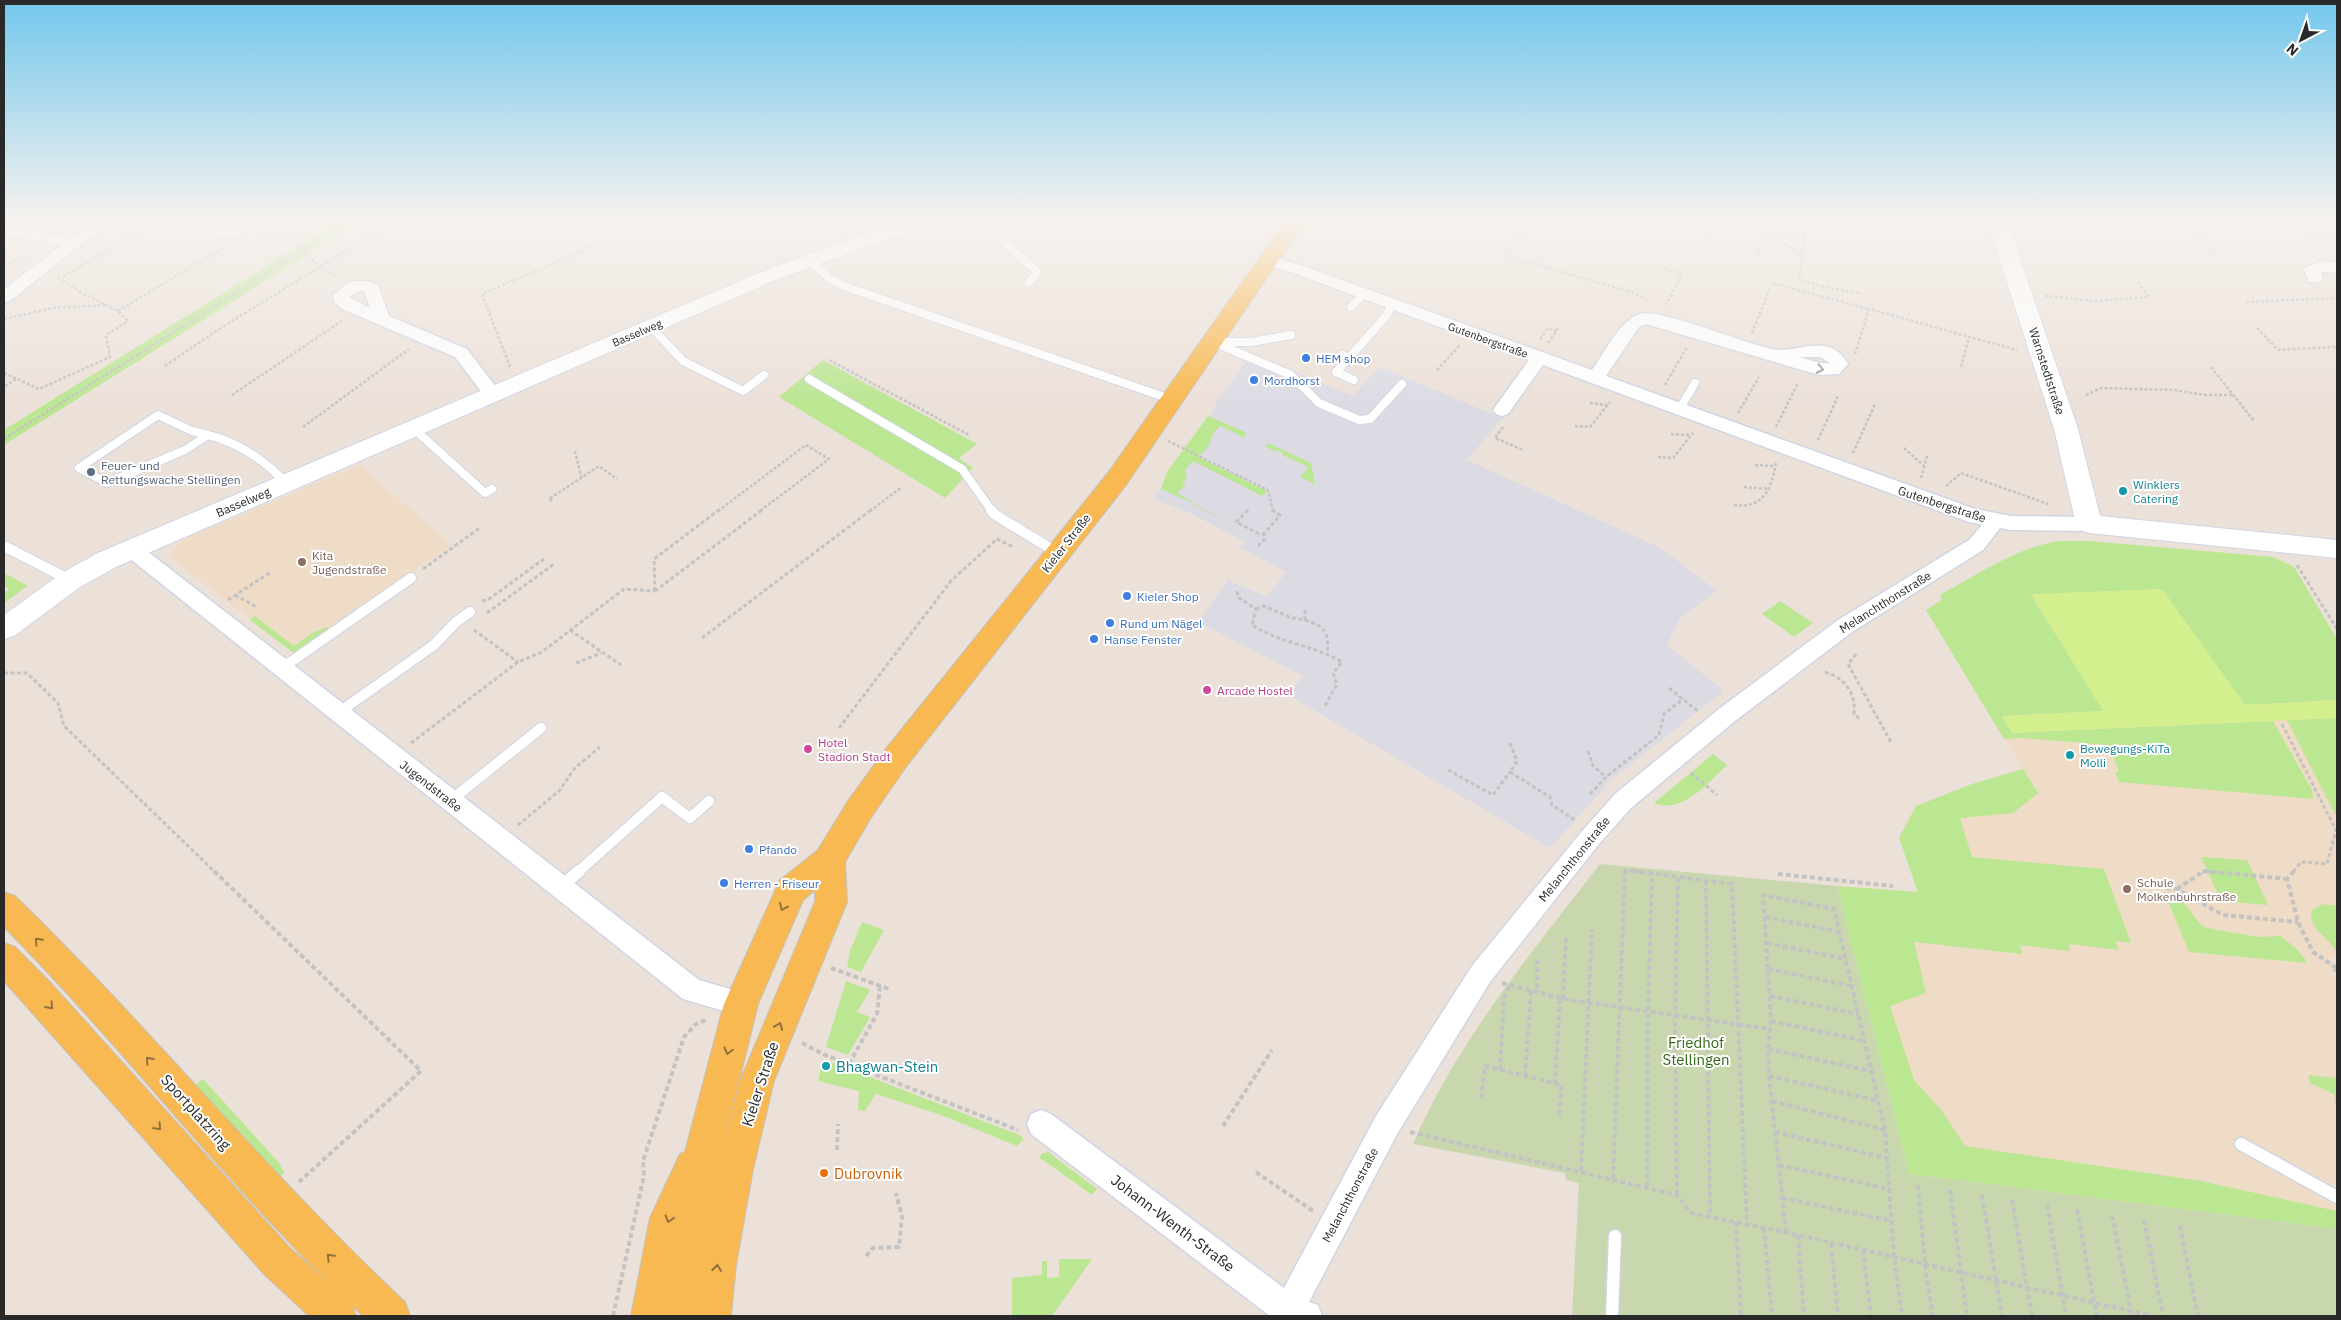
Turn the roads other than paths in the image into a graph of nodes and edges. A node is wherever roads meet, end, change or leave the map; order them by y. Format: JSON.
{"nodes":[{"id":1,"x":25,"y":282,"type":"edge"},
{"id":2,"x":758,"y":282,"type":"edge"},
{"id":3,"x":835,"y":282,"type":"edge"},
{"id":4,"x":1254,"y":282,"type":"edge"},
{"id":5,"x":1328,"y":282,"type":"edge"},
{"id":6,"x":2018,"y":282,"type":"edge"},
{"id":7,"x":1364,"y":294,"type":"junction"},
{"id":8,"x":4,"y":297,"type":"edge"},
{"id":9,"x":1392,"y":304,"type":"junction"},
{"id":10,"x":1351,"y":308,"type":"dead end"},
{"id":11,"x":381,"y":318,"type":"junction"},
{"id":12,"x":651,"y":327,"type":"junction"},
{"id":13,"x":1291,"y":335,"type":"dead end"},
{"id":14,"x":1213,"y":342,"type":"junction"},
{"id":15,"x":1543,"y":351,"type":"junction"},
{"id":16,"x":1838,"y":359,"type":"road end"},
{"id":17,"x":764,"y":375,"type":"dead end"},
{"id":18,"x":809,"y":379,"type":"dead end"},
{"id":19,"x":1595,"y":379,"type":"junction"},
{"id":20,"x":1354,"y":380,"type":"dead end"},
{"id":21,"x":1695,"y":383,"type":"dead end"},
{"id":22,"x":1402,"y":384,"type":"dead end"},
{"id":23,"x":496,"y":393,"type":"junction"},
{"id":24,"x":1173,"y":400,"type":"junction"},
{"id":25,"x":1502,"y":410,"type":"road end"},
{"id":26,"x":1680,"y":410,"type":"junction"},
{"id":27,"x":414,"y":428,"type":"junction"},
{"id":28,"x":208,"y":435,"type":"junction"},
{"id":29,"x":286,"y":484,"type":"junction"},
{"id":30,"x":492,"y":489,"type":"dead end"},
{"id":31,"x":1994,"y":521,"type":"junction"},
{"id":32,"x":2089,"y":524,"type":"junction"},
{"id":33,"x":4,"y":546,"type":"edge"},
{"id":34,"x":131,"y":549,"type":"junction"},
{"id":35,"x":2337,"y":549,"type":"edge"},
{"id":36,"x":1053,"y":559,"type":"junction"},
{"id":37,"x":411,"y":578,"type":"road end"},
{"id":38,"x":71,"y":580,"type":"junction"},
{"id":39,"x":470,"y":612,"type":"road end"},
{"id":40,"x":4,"y":629,"type":"edge"},
{"id":41,"x":282,"y":668,"type":"junction"},
{"id":42,"x":338,"y":713,"type":"junction"},
{"id":43,"x":540,"y":728,"type":"dead end"},
{"id":44,"x":450,"y":801,"type":"junction"},
{"id":45,"x":709,"y":801,"type":"dead end"},
{"id":46,"x":828,"y":860,"type":"junction"},
{"id":47,"x":561,"y":888,"type":"junction"},
{"id":48,"x":4,"y":906,"type":"edge"},
{"id":49,"x":4,"y":958,"type":"edge"},
{"id":50,"x":741,"y":1004,"type":"junction"},
{"id":51,"x":1041,"y":1124,"type":"road end"},
{"id":52,"x":704,"y":1143,"type":"junction"},
{"id":53,"x":2241,"y":1144,"type":"dead end"},
{"id":54,"x":2337,"y":1197,"type":"edge"},
{"id":55,"x":1615,"y":1236,"type":"dead end"},
{"id":56,"x":276,"y":1260,"type":"junction"},
{"id":57,"x":653,"y":1301,"type":"edge"},
{"id":58,"x":1294,"y":1314,"type":"edge"},
{"id":59,"x":315,"y":1316,"type":"edge"},
{"id":60,"x":337,"y":1316,"type":"edge"},
{"id":61,"x":391,"y":1316,"type":"edge"},
{"id":62,"x":634,"y":1316,"type":"edge"},
{"id":63,"x":679,"y":1316,"type":"edge"},
{"id":64,"x":712,"y":1316,"type":"edge"},
{"id":65,"x":1612,"y":1316,"type":"edge"}],
"edges":[{"from":1,"to":8,"type":"street"},
{"from":2,"to":12,"type":"street","name":"Basselweg"},
{"from":3,"to":24,"type":"lane"},
{"from":4,"to":14,"type":"main road","name":"Kieler Straße"},
{"from":5,"to":7,"type":"street","name":"Gutenbergstraße"},
{"from":6,"to":32,"type":"street","name":"Warnstedtstraße"},
{"from":7,"to":9,"type":"street","name":"Gutenbergstraße"},
{"from":7,"to":10,"type":"lane"},
{"from":9,"to":15,"type":"street","name":"Gutenbergstraße"},
{"from":9,"to":20,"type":"lane"},
{"from":11,"to":11,"type":"street"},
{"from":11,"to":23,"type":"street"},
{"from":12,"to":17,"type":"lane"},
{"from":12,"to":23,"type":"street","name":"Basselweg"},
{"from":13,"to":14,"type":"lane"},
{"from":14,"to":22,"type":"lane"},
{"from":14,"to":24,"type":"main road","name":"Kieler Straße"},
{"from":15,"to":19,"type":"street","name":"Gutenbergstraße"},
{"from":15,"to":25,"type":"street","name":"Gutenbergstraße"},
{"from":16,"to":19,"type":"street"},
{"from":18,"to":36,"type":"lane"},
{"from":19,"to":26,"type":"street","name":"Gutenbergstraße"},
{"from":21,"to":26,"type":"lane"},
{"from":23,"to":27,"type":"street","name":"Basselweg"},
{"from":24,"to":36,"type":"main road","name":"Kieler Straße"},
{"from":26,"to":31,"type":"street","name":"Gutenbergstraße"},
{"from":27,"to":29,"type":"street","name":"Basselweg"},
{"from":27,"to":30,"type":"lane"},
{"from":28,"to":28,"type":"lane"},
{"from":28,"to":29,"type":"lane"},
{"from":29,"to":34,"type":"street","name":"Basselweg"},
{"from":31,"to":32,"type":"street","name":"Gutenbergstraße"},
{"from":31,"to":58,"type":"street","name":"Melanchthonstraße"},
{"from":32,"to":35,"type":"street","name":"Gutenbergstraße"},
{"from":33,"to":38,"type":"lane"},
{"from":34,"to":38,"type":"street","name":"Basselweg"},
{"from":34,"to":41,"type":"street","name":"Jugendstraße"},
{"from":36,"to":46,"type":"main road","name":"Kieler Straße"},
{"from":37,"to":41,"type":"lane"},
{"from":38,"to":40,"type":"street","name":"Basselweg"},
{"from":39,"to":42,"type":"lane"},
{"from":41,"to":42,"type":"street","name":"Jugendstraße"},
{"from":42,"to":44,"type":"street","name":"Jugendstraße"},
{"from":43,"to":44,"type":"lane"},
{"from":44,"to":47,"type":"street","name":"Jugendstraße"},
{"from":45,"to":47,"type":"lane"},
{"from":46,"to":50,"type":"main road","name":"Kieler Straße","one_way":true},
{"from":64,"to":46,"type":"main road","name":"Kieler Straße","one_way":true},
{"from":47,"to":50,"type":"street","name":"Jugendstraße"},
{"from":61,"to":48,"type":"main road","name":"Sportplatzring","one_way":true},
{"from":49,"to":56,"type":"main road","one_way":true},
{"from":50,"to":52,"type":"main road","name":"Kieler Straße","one_way":true},
{"from":51,"to":58,"type":"street","name":"Johann-Wenth-Straße"},
{"from":52,"to":57,"type":"main road","name":"Kieler Straße","one_way":true},
{"from":52,"to":63,"type":"main road","name":"Kieler Straße"},
{"from":53,"to":54,"type":"lane"},
{"from":55,"to":65,"type":"lane"},
{"from":56,"to":59,"type":"main road"},
{"from":56,"to":60,"type":"main road"},
{"from":57,"to":62,"type":"main road"}]}
